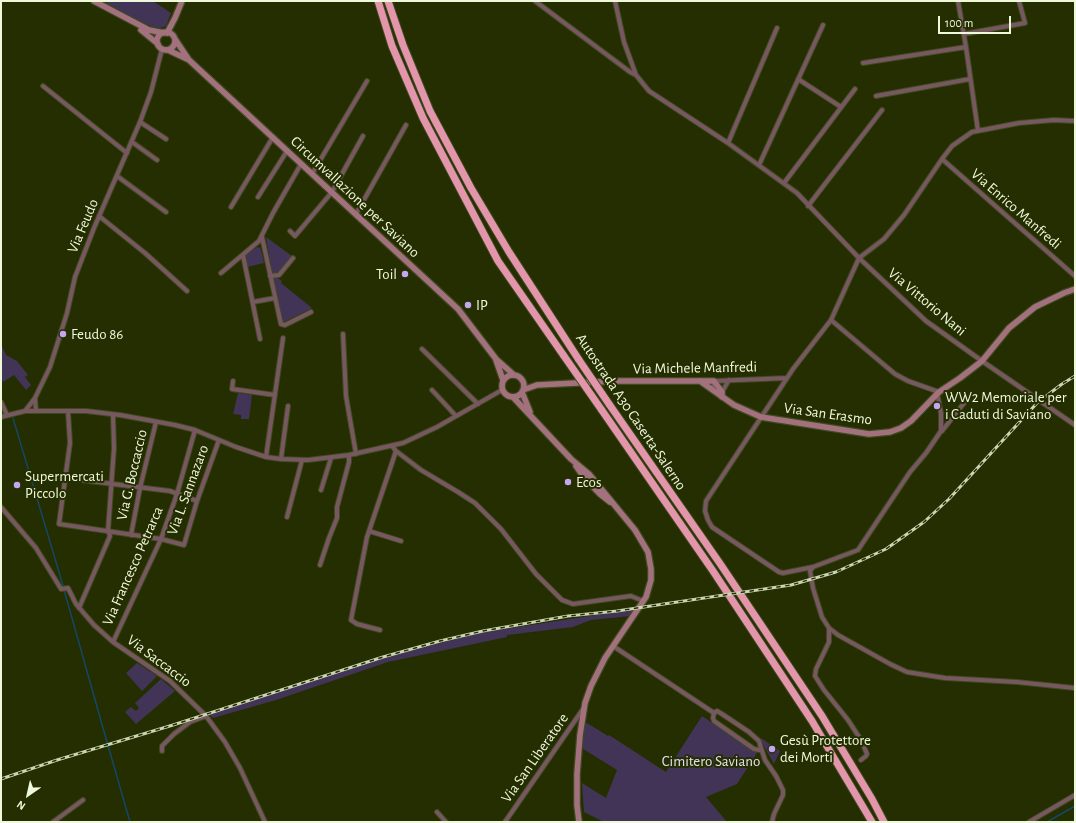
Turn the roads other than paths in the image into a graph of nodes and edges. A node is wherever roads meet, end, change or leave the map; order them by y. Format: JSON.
{"nodes":[{"id":1,"x":94,"y":1,"type":"edge"},
{"id":2,"x":182,"y":1,"type":"edge"},
{"id":3,"x":378,"y":1,"type":"edge"},
{"id":4,"x":388,"y":1,"type":"edge"},
{"id":5,"x":535,"y":1,"type":"edge"},
{"id":6,"x":615,"y":1,"type":"edge"},
{"id":7,"x":958,"y":1,"type":"edge"},
{"id":8,"x":1020,"y":1,"type":"edge"},
{"id":9,"x":128,"y":20,"type":"junction"},
{"id":10,"x":822,"y":25,"type":"dead end"},
{"id":11,"x":777,"y":28,"type":"dead end"},
{"id":12,"x":964,"y":34,"type":"junction"},
{"id":13,"x":169,"y":35,"type":"junction"},
{"id":14,"x":158,"y":44,"type":"junction"},
{"id":15,"x":966,"y":47,"type":"junction"},
{"id":16,"x":165,"y":50,"type":"junction"},
{"id":17,"x":189,"y":60,"type":"junction"},
{"id":18,"x":864,"y":64,"type":"dead end"},
{"id":19,"x":636,"y":75,"type":"junction"},
{"id":20,"x":798,"y":79,"type":"junction"},
{"id":21,"x":970,"y":79,"type":"junction"},
{"id":22,"x":367,"y":81,"type":"dead end"},
{"id":23,"x":43,"y":86,"type":"dead end"},
{"id":24,"x":855,"y":89,"type":"dead end"},
{"id":25,"x":876,"y":96,"type":"dead end"},
{"id":26,"x":841,"y":107,"type":"junction"},
{"id":27,"x":882,"y":110,"type":"dead end"},
{"id":28,"x":140,"y":122,"type":"junction"},
{"id":29,"x":1075,"y":122,"type":"edge"},
{"id":30,"x":406,"y":126,"type":"dead end"},
{"id":31,"x":978,"y":130,"type":"junction"},
{"id":32,"x":363,"y":136,"type":"dead end"},
{"id":33,"x":272,"y":137,"type":"junction"},
{"id":34,"x":166,"y":139,"type":"dead end"},
{"id":35,"x":132,"y":142,"type":"junction"},
{"id":36,"x":728,"y":143,"type":"junction"},
{"id":37,"x":287,"y":151,"type":"junction"},
{"id":38,"x":127,"y":153,"type":"junction"},
{"id":39,"x":942,"y":159,"type":"junction"},
{"id":40,"x":157,"y":160,"type":"dead end"},
{"id":41,"x":301,"y":164,"type":"junction"},
{"id":42,"x":759,"y":164,"type":"junction"},
{"id":43,"x":312,"y":174,"type":"junction"},
{"id":44,"x":117,"y":176,"type":"junction"},
{"id":45,"x":784,"y":183,"type":"junction"},
{"id":46,"x":332,"y":192,"type":"junction"},
{"id":47,"x":258,"y":197,"type":"dead end"},
{"id":48,"x":808,"y":206,"type":"junction"},
{"id":49,"x":231,"y":207,"type":"dead end"},
{"id":50,"x":166,"y":212,"type":"dead end"},
{"id":51,"x":356,"y":214,"type":"junction"},
{"id":52,"x":99,"y":216,"type":"junction"},
{"id":53,"x":290,"y":231,"type":"dead end"},
{"id":54,"x":262,"y":236,"type":"junction"},
{"id":55,"x":243,"y":255,"type":"junction"},
{"id":56,"x":293,"y":258,"type":"dead end"},
{"id":57,"x":859,"y":258,"type":"junction"},
{"id":58,"x":221,"y":273,"type":"dead end"},
{"id":59,"x":270,"y":276,"type":"junction"},
{"id":60,"x":1075,"y":276,"type":"edge"},
{"id":61,"x":1075,"y":289,"type":"edge"},
{"id":62,"x":186,"y":291,"type":"dead end"},
{"id":63,"x":275,"y":298,"type":"junction"},
{"id":64,"x":253,"y":302,"type":"junction"},
{"id":65,"x":311,"y":312,"type":"dead end"},
{"id":66,"x":830,"y":320,"type":"junction"},
{"id":67,"x":343,"y":334,"type":"dead end"},
{"id":68,"x":283,"y":338,"type":"dead end"},
{"id":69,"x":260,"y":339,"type":"dead end"},
{"id":70,"x":422,"y":349,"type":"dead end"},
{"id":71,"x":496,"y":359,"type":"junction"},
{"id":72,"x":982,"y":361,"type":"junction"},
{"id":73,"x":514,"y":374,"type":"junction"},
{"id":74,"x":787,"y":378,"type":"junction"},
{"id":75,"x":503,"y":380,"type":"junction"},
{"id":76,"x":522,"y":380,"type":"junction"},
{"id":77,"x":729,"y":380,"type":"junction"},
{"id":78,"x":233,"y":381,"type":"dead end"},
{"id":79,"x":714,"y":381,"type":"junction"},
{"id":80,"x":700,"y":382,"type":"junction"},
{"id":81,"x":537,"y":385,"type":"junction"},
{"id":82,"x":432,"y":390,"type":"dead end"},
{"id":83,"x":502,"y":390,"type":"junction"},
{"id":84,"x":714,"y":390,"type":"junction"},
{"id":85,"x":522,"y":391,"type":"junction"},
{"id":86,"x":938,"y":392,"type":"junction"},
{"id":87,"x":722,"y":394,"type":"junction"},
{"id":88,"x":275,"y":395,"type":"junction"},
{"id":89,"x":513,"y":397,"type":"junction"},
{"id":90,"x":35,"y":398,"type":"junction"},
{"id":91,"x":968,"y":398,"type":"dead end"},
{"id":92,"x":1,"y":404,"type":"edge"},
{"id":93,"x":478,"y":404,"type":"junction"},
{"id":94,"x":288,"y":406,"type":"dead end"},
{"id":95,"x":25,"y":411,"type":"junction"},
{"id":96,"x":36,"y":411,"type":"junction"},
{"id":97,"x":68,"y":411,"type":"junction"},
{"id":98,"x":7,"y":415,"type":"junction"},
{"id":99,"x":113,"y":415,"type":"junction"},
{"id":100,"x":456,"y":416,"type":"junction"},
{"id":101,"x":1,"y":417,"type":"edge"},
{"id":102,"x":761,"y":417,"type":"junction"},
{"id":103,"x":533,"y":418,"type":"junction"},
{"id":104,"x":156,"y":422,"type":"junction"},
{"id":105,"x":1075,"y":426,"type":"edge"},
{"id":106,"x":195,"y":430,"type":"junction"},
{"id":107,"x":941,"y":432,"type":"junction"},
{"id":108,"x":219,"y":440,"type":"junction"},
{"id":109,"x":392,"y":446,"type":"junction"},
{"id":110,"x":396,"y":451,"type":"junction"},
{"id":111,"x":356,"y":454,"type":"junction"},
{"id":112,"x":349,"y":456,"type":"junction"},
{"id":113,"x":266,"y":457,"type":"junction"},
{"id":114,"x":331,"y":458,"type":"junction"},
{"id":115,"x":281,"y":459,"type":"junction"},
{"id":116,"x":302,"y":460,"type":"junction"},
{"id":117,"x":65,"y":478,"type":"junction"},
{"id":118,"x":111,"y":484,"type":"junction"},
{"id":119,"x":140,"y":488,"type":"junction"},
{"id":120,"x":321,"y":490,"type":"dead end"},
{"id":121,"x":177,"y":494,"type":"junction"},
{"id":122,"x":197,"y":501,"type":"junction"},
{"id":123,"x":1,"y":506,"type":"edge"},
{"id":124,"x":287,"y":517,"type":"dead end"},
{"id":125,"x":108,"y":531,"type":"junction"},
{"id":126,"x":369,"y":531,"type":"junction"},
{"id":127,"x":131,"y":535,"type":"junction"},
{"id":128,"x":161,"y":539,"type":"junction"},
{"id":129,"x":401,"y":541,"type":"dead end"},
{"id":130,"x":320,"y":565,"type":"dead end"},
{"id":131,"x":813,"y":567,"type":"junction"},
{"id":132,"x":644,"y":599,"type":"junction"},
{"id":133,"x":79,"y":608,"type":"junction"},
{"id":134,"x":828,"y":628,"type":"junction"},
{"id":135,"x":380,"y":630,"type":"dead end"},
{"id":136,"x":113,"y":642,"type":"junction"},
{"id":137,"x":613,"y":646,"type":"junction"},
{"id":138,"x":1075,"y":688,"type":"edge"},
{"id":139,"x":584,"y":708,"type":"junction"},
{"id":140,"x":714,"y":713,"type":"junction"},
{"id":141,"x":206,"y":716,"type":"junction"},
{"id":142,"x":761,"y":748,"type":"junction"},
{"id":143,"x":162,"y":751,"type":"dead end"},
{"id":144,"x":861,"y":760,"type":"dead end"},
{"id":145,"x":1075,"y":795,"type":"edge"},
{"id":146,"x":83,"y":800,"type":"dead end"},
{"id":147,"x":437,"y":812,"type":"dead end"},
{"id":148,"x":53,"y":822,"type":"edge"},
{"id":149,"x":265,"y":822,"type":"edge"},
{"id":150,"x":446,"y":822,"type":"edge"},
{"id":151,"x":505,"y":822,"type":"edge"},
{"id":152,"x":579,"y":822,"type":"edge"},
{"id":153,"x":772,"y":822,"type":"edge"},
{"id":154,"x":872,"y":822,"type":"edge"},
{"id":155,"x":884,"y":822,"type":"edge"},
{"id":156,"x":1029,"y":822,"type":"edge"}],
"edges":[{"from":1,"to":9,"type":"main road"},
{"from":2,"to":13,"type":"main road"},
{"from":3,"to":154,"type":"highway","name":"Autostrada A30 Caserta-Salerno","bridge":true},
{"from":4,"to":155,"type":"highway","name":"Autostrada A30 Caserta-Salerno","bridge":true},
{"from":5,"to":19,"type":"street"},
{"from":6,"to":19,"type":"street"},
{"from":7,"to":12,"type":"street"},
{"from":8,"to":12,"type":"street"},
{"from":9,"to":13,"type":"main road"},
{"from":9,"to":14,"type":"main road"},
{"from":10,"to":20,"type":"street"},
{"from":11,"to":36,"type":"street"},
{"from":12,"to":15,"type":"street"},
{"from":13,"to":14,"type":"main road"},
{"from":13,"to":16,"type":"main road"},
{"from":13,"to":17,"type":"main road","name":"Circumvallazione per Saviano"},
{"from":14,"to":16,"type":"main road"},
{"from":15,"to":18,"type":"street"},
{"from":15,"to":21,"type":"street"},
{"from":16,"to":17,"type":"main road","name":"Circumvallazione per Saviano"},
{"from":16,"to":28,"type":"street","name":"Via Feudo"},
{"from":17,"to":33,"type":"main road","name":"Circumvallazione per Saviano"},
{"from":19,"to":36,"type":"street","name":"Via Vittorio Nani"},
{"from":20,"to":26,"type":"street"},
{"from":20,"to":42,"type":"street"},
{"from":21,"to":25,"type":"street"},
{"from":21,"to":31,"type":"street"},
{"from":22,"to":43,"type":"street"},
{"from":23,"to":38,"type":"street"},
{"from":24,"to":26,"type":"street"},
{"from":26,"to":45,"type":"street"},
{"from":27,"to":48,"type":"street"},
{"from":28,"to":34,"type":"street"},
{"from":28,"to":35,"type":"street","name":"Via Feudo"},
{"from":29,"to":31,"type":"street"},
{"from":30,"to":51,"type":"street"},
{"from":31,"to":39,"type":"street"},
{"from":32,"to":46,"type":"street"},
{"from":33,"to":37,"type":"main road","name":"Circumvallazione per Saviano"},
{"from":33,"to":49,"type":"street"},
{"from":35,"to":38,"type":"street","name":"Via Feudo"},
{"from":35,"to":40,"type":"street"},
{"from":36,"to":42,"type":"street","name":"Via Vittorio Nani"},
{"from":37,"to":41,"type":"main road","name":"Circumvallazione per Saviano"},
{"from":37,"to":47,"type":"street"},
{"from":38,"to":44,"type":"street","name":"Via Feudo"},
{"from":39,"to":57,"type":"street"},
{"from":39,"to":60,"type":"street","name":"Via Enrico Manfredi"},
{"from":41,"to":43,"type":"main road","name":"Circumvallazione per Saviano"},
{"from":41,"to":54,"type":"street"},
{"from":42,"to":45,"type":"street","name":"Via Vittorio Nani"},
{"from":43,"to":46,"type":"main road","name":"Circumvallazione per Saviano"},
{"from":44,"to":50,"type":"street"},
{"from":44,"to":52,"type":"street","name":"Via Feudo"},
{"from":45,"to":48,"type":"street","name":"Via Vittorio Nani"},
{"from":46,"to":51,"type":"main road","name":"Circumvallazione per Saviano"},
{"from":46,"to":53,"type":"street"},
{"from":48,"to":57,"type":"street","name":"Via Vittorio Nani"},
{"from":51,"to":71,"type":"main road","name":"Circumvallazione per Saviano"},
{"from":52,"to":62,"type":"street"},
{"from":52,"to":90,"type":"street","name":"Via Feudo"},
{"from":54,"to":55,"type":"street"},
{"from":54,"to":59,"type":"street"},
{"from":55,"to":58,"type":"street"},
{"from":55,"to":64,"type":"street"},
{"from":56,"to":59,"type":"street"},
{"from":57,"to":66,"type":"street"},
{"from":57,"to":72,"type":"street","name":"Via Vittorio Nani"},
{"from":59,"to":63,"type":"street"},
{"from":61,"to":72,"type":"main road","name":"Via San Erasmo"},
{"from":63,"to":64,"type":"street"},
{"from":63,"to":65,"type":"street"},
{"from":64,"to":69,"type":"street"},
{"from":66,"to":74,"type":"street"},
{"from":66,"to":86,"type":"street"},
{"from":67,"to":111,"type":"street"},
{"from":68,"to":88,"type":"street"},
{"from":70,"to":93,"type":"street"},
{"from":71,"to":73,"type":"main road","name":"Circumvallazione per Saviano"},
{"from":71,"to":75,"type":"main road","name":"Circumvallazione per Saviano"},
{"from":72,"to":86,"type":"main road","name":"Via San Erasmo"},
{"from":72,"to":105,"type":"street","name":"Via Vittorio Nani"},
{"from":73,"to":75,"type":"main road"},
{"from":73,"to":76,"type":"main road"},
{"from":74,"to":77,"type":"street","name":"Via Michele Manfredi"},
{"from":74,"to":102,"type":"street"},
{"from":75,"to":83,"type":"main road"},
{"from":76,"to":81,"type":"main road"},
{"from":76,"to":85,"type":"main road"},
{"from":77,"to":79,"type":"street","name":"Via Michele Manfredi"},
{"from":77,"to":87,"type":"street"},
{"from":78,"to":88,"type":"street"},
{"from":79,"to":80,"type":"main road","name":"Via Michele Manfredi"},
{"from":79,"to":84,"type":"street"},
{"from":79,"to":87,"type":"main road","name":"Via San Erasmo"},
{"from":80,"to":81,"type":"main road","name":"Via Michele Manfredi"},
{"from":80,"to":84,"type":"main road","name":"Via San Erasmo"},
{"from":81,"to":85,"type":"main road"},
{"from":82,"to":100,"type":"street"},
{"from":83,"to":89,"type":"main road"},
{"from":83,"to":93,"type":"street"},
{"from":84,"to":87,"type":"main road","name":"Via San Erasmo"},
{"from":85,"to":89,"type":"main road"},
{"from":85,"to":103,"type":"main road"},
{"from":86,"to":102,"type":"main road","name":"Via San Erasmo"},
{"from":86,"to":107,"type":"street"},
{"from":87,"to":102,"type":"main road","name":"Via San Erasmo"},
{"from":88,"to":113,"type":"street"},
{"from":89,"to":103,"type":"main road"},
{"from":90,"to":95,"type":"street","name":"Via Feudo"},
{"from":90,"to":96,"type":"street"},
{"from":91,"to":107,"type":"street"},
{"from":92,"to":98,"type":"street"},
{"from":93,"to":100,"type":"street"},
{"from":94,"to":115,"type":"street"},
{"from":95,"to":96,"type":"street"},
{"from":95,"to":98,"type":"street"},
{"from":96,"to":97,"type":"street"},
{"from":97,"to":99,"type":"street"},
{"from":97,"to":117,"type":"street"},
{"from":98,"to":101,"type":"street"},
{"from":99,"to":104,"type":"street"},
{"from":99,"to":118,"type":"street"},
{"from":100,"to":109,"type":"street"},
{"from":102,"to":131,"type":"street"},
{"from":103,"to":132,"type":"main road"},
{"from":104,"to":106,"type":"street"},
{"from":104,"to":119,"type":"street","name":"Via G. Boccaccio"},
{"from":106,"to":108,"type":"street"},
{"from":106,"to":121,"type":"street","name":"Via Francesco Petrarca"},
{"from":107,"to":131,"type":"street"},
{"from":108,"to":113,"type":"street"},
{"from":108,"to":122,"type":"street","name":"Via L. Sannazaro"},
{"from":109,"to":110,"type":"street"},
{"from":109,"to":111,"type":"street"},
{"from":110,"to":126,"type":"street"},
{"from":110,"to":132,"type":"street"},
{"from":111,"to":112,"type":"street"},
{"from":112,"to":114,"type":"street"},
{"from":112,"to":130,"type":"street"},
{"from":113,"to":115,"type":"street"},
{"from":114,"to":116,"type":"street"},
{"from":114,"to":120,"type":"street"},
{"from":115,"to":116,"type":"street"},
{"from":116,"to":124,"type":"street"},
{"from":117,"to":118,"type":"street"},
{"from":117,"to":125,"type":"street","name":"Via L. Sannazaro"},
{"from":118,"to":119,"type":"street"},
{"from":118,"to":125,"type":"street"},
{"from":119,"to":121,"type":"street"},
{"from":119,"to":127,"type":"street","name":"Via G. Boccaccio"},
{"from":121,"to":122,"type":"street"},
{"from":121,"to":128,"type":"street","name":"Via Francesco Petrarca"},
{"from":122,"to":128,"type":"street","name":"Via L. Sannazaro"},
{"from":123,"to":133,"type":"street","name":"Via Saccaccio"},
{"from":125,"to":127,"type":"street","name":"Via L. Sannazaro"},
{"from":125,"to":133,"type":"street"},
{"from":126,"to":129,"type":"street"},
{"from":126,"to":135,"type":"street"},
{"from":127,"to":128,"type":"street","name":"Via L. Sannazaro"},
{"from":128,"to":136,"type":"street","name":"Via Francesco Petrarca"},
{"from":131,"to":134,"type":"street"},
{"from":132,"to":137,"type":"main road"},
{"from":133,"to":136,"type":"street","name":"Via Saccaccio"},
{"from":134,"to":138,"type":"street"},
{"from":134,"to":144,"type":"street"},
{"from":136,"to":141,"type":"street","name":"Via Saccaccio"},
{"from":137,"to":139,"type":"main road"},
{"from":137,"to":140,"type":"street"},
{"from":139,"to":151,"type":"street","name":"Via San Liberatore"},
{"from":139,"to":152,"type":"main road"},
{"from":140,"to":142,"type":"street"},
{"from":140,"to":142,"type":"street"},
{"from":141,"to":143,"type":"street"},
{"from":141,"to":149,"type":"street","name":"Via Saccaccio"},
{"from":142,"to":153,"type":"street"},
{"from":145,"to":156,"type":"street"},
{"from":146,"to":148,"type":"street"},
{"from":147,"to":150,"type":"street"}]}
